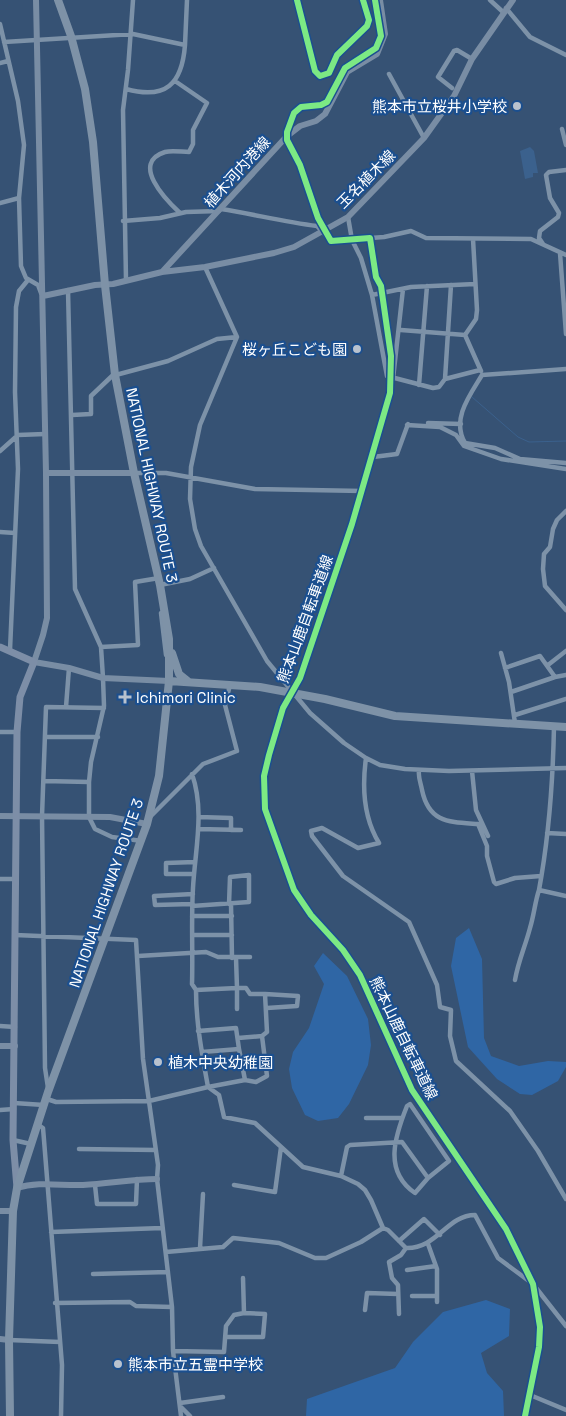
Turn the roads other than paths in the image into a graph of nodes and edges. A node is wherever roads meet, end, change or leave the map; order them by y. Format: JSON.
{"nodes":[{"id":1,"x":36,"y":0,"type":"edge"},
{"id":2,"x":58,"y":0,"type":"edge"},
{"id":3,"x":62,"y":0,"type":"edge"},
{"id":4,"x":133,"y":0,"type":"edge"},
{"id":5,"x":187,"y":0,"type":"edge"},
{"id":6,"x":380,"y":0,"type":"edge"},
{"id":7,"x":490,"y":0,"type":"edge"},
{"id":8,"x":514,"y":0,"type":"edge"},
{"id":9,"x":505,"y":10,"type":"junction"},
{"id":10,"x":66,"y":18,"type":"junction"},
{"id":11,"x":0,"y":24,"type":"edge"},
{"id":12,"x":130,"y":34,"type":"junction"},
{"id":13,"x":71,"y":36,"type":"junction"},
{"id":14,"x":37,"y":40,"type":"junction"},
{"id":15,"x":4,"y":42,"type":"junction"},
{"id":16,"x":186,"y":44,"type":"junction"},
{"id":17,"x":566,"y":56,"type":"edge"},
{"id":18,"x":472,"y":59,"type":"junction"},
{"id":19,"x":8,"y":61,"type":"junction"},
{"id":20,"x":0,"y":63,"type":"edge"},
{"id":21,"x":389,"y":74,"type":"dead end"},
{"id":22,"x":175,"y":81,"type":"junction"},
{"id":23,"x":452,"y":88,"type":"dead end"},
{"id":24,"x":126,"y":89,"type":"junction"},
{"id":25,"x":562,"y":129,"type":"dead end"},
{"id":26,"x":424,"y":138,"type":"junction"},
{"id":27,"x":566,"y":145,"type":"edge"},
{"id":28,"x":566,"y":170,"type":"edge"},
{"id":29,"x":19,"y":198,"type":"junction"},
{"id":30,"x":0,"y":203,"type":"edge"},
{"id":31,"x":220,"y":210,"type":"junction"},
{"id":32,"x":180,"y":213,"type":"junction"},
{"id":33,"x":348,"y":217,"type":"junction"},
{"id":34,"x":123,"y":221,"type":"junction"},
{"id":35,"x":324,"y":231,"type":"junction"},
{"id":36,"x":473,"y":238,"type":"junction"},
{"id":37,"x":352,"y":240,"type":"junction"},
{"id":38,"x":544,"y":246,"type":"junction"},
{"id":39,"x":560,"y":253,"type":"junction"},
{"id":40,"x":566,"y":255,"type":"edge"},
{"id":41,"x":205,"y":267,"type":"junction"},
{"id":42,"x":162,"y":272,"type":"junction"},
{"id":43,"x":28,"y":280,"type":"junction"},
{"id":44,"x":126,"y":280,"type":"junction"},
{"id":45,"x":474,"y":284,"type":"junction"},
{"id":46,"x":105,"y":285,"type":"junction"},
{"id":47,"x":452,"y":285,"type":"junction"},
{"id":48,"x":427,"y":286,"type":"junction"},
{"id":49,"x":403,"y":289,"type":"junction"},
{"id":50,"x":68,"y":290,"type":"junction"},
{"id":51,"x":372,"y":295,"type":"junction"},
{"id":52,"x":42,"y":296,"type":"junction"},
{"id":53,"x":400,"y":330,"type":"junction"},
{"id":54,"x":424,"y":332,"type":"junction"},
{"id":55,"x":449,"y":333,"type":"junction"},
{"id":56,"x":566,"y":334,"type":"edge"},
{"id":57,"x":465,"y":335,"type":"junction"},
{"id":58,"x":237,"y":336,"type":"junction"},
{"id":59,"x":566,"y":369,"type":"edge"},
{"id":60,"x":481,"y":372,"type":"junction"},
{"id":61,"x":115,"y":375,"type":"junction"},
{"id":62,"x":394,"y":379,"type":"junction"},
{"id":63,"x":445,"y":379,"type":"junction"},
{"id":64,"x":419,"y":385,"type":"junction"},
{"id":65,"x":72,"y":415,"type":"junction"},
{"id":66,"x":461,"y":424,"type":"junction"},
{"id":67,"x":407,"y":425,"type":"junction"},
{"id":68,"x":45,"y":434,"type":"junction"},
{"id":69,"x":18,"y":435,"type":"junction"},
{"id":70,"x":0,"y":451,"type":"edge"},
{"id":71,"x":373,"y":457,"type":"dead end"},
{"id":72,"x":566,"y":463,"type":"edge"},
{"id":73,"x":566,"y":469,"type":"edge"},
{"id":74,"x":73,"y":472,"type":"junction"},
{"id":75,"x":46,"y":473,"type":"junction"},
{"id":76,"x":134,"y":473,"type":"junction"},
{"id":77,"x":190,"y":477,"type":"junction"},
{"id":78,"x":363,"y":491,"type":"dead end"},
{"id":79,"x":566,"y":511,"type":"edge"},
{"id":80,"x":0,"y":532,"type":"edge"},
{"id":81,"x":15,"y":533,"type":"junction"},
{"id":82,"x":214,"y":568,"type":"junction"},
{"id":83,"x":157,"y":581,"type":"junction"},
{"id":84,"x":566,"y":610,"type":"edge"},
{"id":85,"x":169,"y":639,"type":"junction"},
{"id":86,"x":0,"y":646,"type":"edge"},
{"id":87,"x":101,"y":648,"type":"junction"},
{"id":88,"x":10,"y":650,"type":"junction"},
{"id":89,"x":566,"y":651,"type":"edge"},
{"id":90,"x":501,"y":653,"type":"dead end"},
{"id":91,"x":34,"y":662,"type":"junction"},
{"id":92,"x":548,"y":665,"type":"junction"},
{"id":93,"x":68,"y":668,"type":"junction"},
{"id":94,"x":505,"y":668,"type":"junction"},
{"id":95,"x":566,"y":675,"type":"edge"},
{"id":96,"x":555,"y":677,"type":"junction"},
{"id":97,"x":103,"y":678,"type":"junction"},
{"id":98,"x":169,"y":681,"type":"junction"},
{"id":99,"x":189,"y":682,"type":"junction"},
{"id":100,"x":230,"y":685,"type":"junction"},
{"id":101,"x":510,"y":692,"type":"junction"},
{"id":102,"x":292,"y":693,"type":"junction"},
{"id":103,"x":566,"y":699,"type":"edge"},
{"id":104,"x":66,"y":707,"type":"junction"},
{"id":105,"x":104,"y":708,"type":"junction"},
{"id":106,"x":515,"y":719,"type":"junction"},
{"id":107,"x":554,"y":726,"type":"junction"},
{"id":108,"x":566,"y":726,"type":"edge"},
{"id":109,"x":0,"y":732,"type":"edge"},
{"id":110,"x":17,"y":732,"type":"junction"},
{"id":111,"x":45,"y":737,"type":"junction"},
{"id":112,"x":98,"y":737,"type":"junction"},
{"id":113,"x":366,"y":758,"type":"junction"},
{"id":114,"x":566,"y":768,"type":"edge"},
{"id":115,"x":553,"y":769,"type":"junction"},
{"id":116,"x":418,"y":770,"type":"junction"},
{"id":117,"x":472,"y":771,"type":"junction"},
{"id":118,"x":192,"y":774,"type":"junction"},
{"id":119,"x":44,"y":781,"type":"junction"},
{"id":120,"x":89,"y":782,"type":"junction"},
{"id":121,"x":476,"y":810,"type":"junction"},
{"id":122,"x":0,"y":816,"type":"edge"},
{"id":123,"x":16,"y":816,"type":"junction"},
{"id":124,"x":42,"y":816,"type":"junction"},
{"id":125,"x":89,"y":817,"type":"junction"},
{"id":126,"x":199,"y":817,"type":"junction"},
{"id":127,"x":148,"y":822,"type":"junction"},
{"id":128,"x":478,"y":824,"type":"junction"},
{"id":129,"x":199,"y":829,"type":"junction"},
{"id":130,"x":231,"y":830,"type":"junction"},
{"id":131,"x":241,"y":830,"type":"dead end"},
{"id":132,"x":547,"y":833,"type":"junction"},
{"id":133,"x":566,"y":834,"type":"edge"},
{"id":134,"x":488,"y":836,"type":"dead end"},
{"id":135,"x":142,"y":841,"type":"junction"},
{"id":136,"x":195,"y":862,"type":"junction"},
{"id":137,"x":194,"y":874,"type":"junction"},
{"id":138,"x":541,"y":876,"type":"junction"},
{"id":139,"x":0,"y":879,"type":"edge"},
{"id":140,"x":16,"y":879,"type":"junction"},
{"id":141,"x":539,"y":890,"type":"junction"},
{"id":142,"x":193,"y":894,"type":"junction"},
{"id":143,"x":566,"y":896,"type":"edge"},
{"id":144,"x":230,"y":904,"type":"junction"},
{"id":145,"x":192,"y":905,"type":"junction"},
{"id":146,"x":192,"y":916,"type":"junction"},
{"id":147,"x":232,"y":916,"type":"junction"},
{"id":148,"x":193,"y":935,"type":"junction"},
{"id":149,"x":232,"y":935,"type":"junction"},
{"id":150,"x":15,"y":936,"type":"junction"},
{"id":151,"x":43,"y":937,"type":"junction"},
{"id":152,"x":106,"y":939,"type":"junction"},
{"id":153,"x":193,"y":952,"type":"junction"},
{"id":154,"x":138,"y":956,"type":"junction"},
{"id":155,"x":250,"y":957,"type":"dead end"},
{"id":156,"x":234,"y":958,"type":"junction"},
{"id":157,"x":514,"y":980,"type":"dead end"},
{"id":158,"x":237,"y":988,"type":"junction"},
{"id":159,"x":196,"y":990,"type":"junction"},
{"id":160,"x":265,"y":994,"type":"junction"},
{"id":161,"x":267,"y":1008,"type":"junction"},
{"id":162,"x":237,"y":1009,"type":"dead end"},
{"id":163,"x":0,"y":1026,"type":"edge"},
{"id":164,"x":15,"y":1027,"type":"junction"},
{"id":165,"x":198,"y":1031,"type":"junction"},
{"id":166,"x":262,"y":1036,"type":"junction"},
{"id":167,"x":238,"y":1038,"type":"junction"},
{"id":168,"x":0,"y":1046,"type":"edge"},
{"id":169,"x":15,"y":1046,"type":"junction"},
{"id":170,"x":239,"y":1049,"type":"junction"},
{"id":171,"x":202,"y":1052,"type":"junction"},
{"id":172,"x":245,"y":1080,"type":"junction"},
{"id":173,"x":208,"y":1086,"type":"junction"},
{"id":174,"x":47,"y":1099,"type":"junction"},
{"id":175,"x":149,"y":1101,"type":"junction"},
{"id":176,"x":14,"y":1106,"type":"junction"},
{"id":177,"x":0,"y":1110,"type":"edge"},
{"id":178,"x":366,"y":1118,"type":"dead end"},
{"id":179,"x":402,"y":1118,"type":"junction"},
{"id":180,"x":37,"y":1124,"type":"junction"},
{"id":181,"x":14,"y":1140,"type":"junction"},
{"id":182,"x":394,"y":1142,"type":"junction"},
{"id":183,"x":31,"y":1144,"type":"junction"},
{"id":184,"x":281,"y":1147,"type":"junction"},
{"id":185,"x":79,"y":1149,"type":"dead end"},
{"id":186,"x":156,"y":1150,"type":"junction"},
{"id":187,"x":341,"y":1176,"type":"junction"},
{"id":188,"x":428,"y":1178,"type":"junction"},
{"id":189,"x":137,"y":1179,"type":"junction"},
{"id":190,"x":157,"y":1179,"type":"junction"},
{"id":191,"x":47,"y":1184,"type":"junction"},
{"id":192,"x":95,"y":1184,"type":"junction"},
{"id":193,"x":234,"y":1184,"type":"dead end"},
{"id":194,"x":17,"y":1188,"type":"junction"},
{"id":195,"x":203,"y":1194,"type":"dead end"},
{"id":196,"x":566,"y":1199,"type":"edge"},
{"id":197,"x":0,"y":1211,"type":"edge"},
{"id":198,"x":13,"y":1211,"type":"junction"},
{"id":199,"x":162,"y":1228,"type":"junction"},
{"id":200,"x":383,"y":1228,"type":"junction"},
{"id":201,"x":51,"y":1232,"type":"junction"},
{"id":202,"x":440,"y":1234,"type":"junction"},
{"id":203,"x":399,"y":1241,"type":"junction"},
{"id":204,"x":428,"y":1244,"type":"junction"},
{"id":205,"x":200,"y":1248,"type":"junction"},
{"id":206,"x":406,"y":1248,"type":"junction"},
{"id":207,"x":166,"y":1252,"type":"junction"},
{"id":208,"x":436,"y":1266,"type":"junction"},
{"id":209,"x":407,"y":1270,"type":"dead end"},
{"id":210,"x":168,"y":1272,"type":"junction"},
{"id":211,"x":93,"y":1274,"type":"dead end"},
{"id":212,"x":243,"y":1278,"type":"dead end"},
{"id":213,"x":398,"y":1294,"type":"junction"},
{"id":214,"x":412,"y":1296,"type":"dead end"},
{"id":215,"x":55,"y":1303,"type":"junction"},
{"id":216,"x":172,"y":1307,"type":"junction"},
{"id":217,"x":365,"y":1310,"type":"dead end"},
{"id":218,"x":244,"y":1312,"type":"junction"},
{"id":219,"x":398,"y":1314,"type":"dead end"},
{"id":220,"x":566,"y":1326,"type":"edge"},
{"id":221,"x":226,"y":1337,"type":"junction"},
{"id":222,"x":0,"y":1339,"type":"edge"},
{"id":223,"x":9,"y":1340,"type":"junction"},
{"id":224,"x":60,"y":1342,"type":"junction"},
{"id":225,"x":173,"y":1352,"type":"junction"},
{"id":226,"x":530,"y":1395,"type":"dead end"},
{"id":227,"x":223,"y":1398,"type":"dead end"},
{"id":228,"x":181,"y":1405,"type":"junction"},
{"id":229,"x":566,"y":1410,"type":"edge"},
{"id":230,"x":10,"y":1416,"type":"edge"},
{"id":231,"x":61,"y":1416,"type":"edge"},
{"id":232,"x":181,"y":1416,"type":"edge"},
{"id":233,"x":190,"y":1416,"type":"edge"}],
"edges":[{"from":1,"to":14,"type":"street"},
{"from":2,"to":10,"type":"highway","name":"NATIONAL HIGHWAY ROUTE 3"},
{"from":3,"to":10,"type":"highway","name":"NATIONAL HIGHWAY ROUTE 3"},
{"from":4,"to":12,"type":"street"},
{"from":5,"to":16,"type":"street"},
{"from":6,"to":31,"type":"street","name":"植木河内港線"},
{"from":7,"to":9,"type":"street"},
{"from":8,"to":9,"type":"street","name":"玉名植木線"},
{"from":9,"to":17,"type":"street"},
{"from":9,"to":18,"type":"street","name":"玉名植木線"},
{"from":10,"to":13,"type":"highway","name":"NATIONAL HIGHWAY ROUTE 3"},
{"from":11,"to":15,"type":"street"},
{"from":12,"to":13,"type":"street"},
{"from":12,"to":16,"type":"street"},
{"from":12,"to":24,"type":"street"},
{"from":13,"to":14,"type":"street"},
{"from":13,"to":46,"type":"highway","name":"NATIONAL HIGHWAY ROUTE 3"},
{"from":14,"to":15,"type":"street"},
{"from":14,"to":52,"type":"street"},
{"from":15,"to":19,"type":"street"},
{"from":16,"to":22,"type":"street"},
{"from":18,"to":23,"type":"street"},
{"from":18,"to":26,"type":"street","name":"玉名植木線"},
{"from":19,"to":20,"type":"street"},
{"from":19,"to":29,"type":"street"},
{"from":21,"to":26,"type":"street"},
{"from":22,"to":24,"type":"street"},
{"from":22,"to":32,"type":"street"},
{"from":24,"to":34,"type":"street"},
{"from":25,"to":27,"type":"street"},
{"from":26,"to":33,"type":"street","name":"玉名植木線"},
{"from":28,"to":38,"type":"street"},
{"from":29,"to":30,"type":"street"},
{"from":29,"to":43,"type":"street"},
{"from":31,"to":32,"type":"street"},
{"from":31,"to":35,"type":"street"},
{"from":31,"to":42,"type":"street","name":"植木河内港線"},
{"from":32,"to":34,"type":"street"},
{"from":33,"to":35,"type":"street","name":"玉名植木線"},
{"from":33,"to":37,"type":"street"},
{"from":34,"to":44,"type":"street"},
{"from":35,"to":37,"type":"street"},
{"from":35,"to":41,"type":"street","name":"玉名植木線"},
{"from":36,"to":37,"type":"street"},
{"from":36,"to":38,"type":"street"},
{"from":36,"to":45,"type":"street"},
{"from":37,"to":51,"type":"street"},
{"from":38,"to":39,"type":"street"},
{"from":39,"to":40,"type":"street"},
{"from":39,"to":56,"type":"street"},
{"from":41,"to":42,"type":"street","name":"玉名植木線"},
{"from":41,"to":58,"type":"street"},
{"from":42,"to":44,"type":"street"},
{"from":43,"to":52,"type":"street"},
{"from":43,"to":69,"type":"street"},
{"from":44,"to":46,"type":"street"},
{"from":45,"to":47,"type":"street"},
{"from":45,"to":57,"type":"street"},
{"from":46,"to":50,"type":"street"},
{"from":46,"to":61,"type":"highway","name":"NATIONAL HIGHWAY ROUTE 3"},
{"from":47,"to":48,"type":"street"},
{"from":47,"to":55,"type":"street"},
{"from":48,"to":49,"type":"street"},
{"from":48,"to":54,"type":"street"},
{"from":49,"to":51,"type":"street"},
{"from":49,"to":53,"type":"street"},
{"from":50,"to":52,"type":"street"},
{"from":50,"to":65,"type":"street"},
{"from":51,"to":62,"type":"street"},
{"from":52,"to":68,"type":"street"},
{"from":53,"to":54,"type":"street"},
{"from":53,"to":62,"type":"street"},
{"from":54,"to":55,"type":"street"},
{"from":54,"to":64,"type":"street"},
{"from":55,"to":57,"type":"street"},
{"from":55,"to":63,"type":"street"},
{"from":57,"to":60,"type":"street"},
{"from":58,"to":61,"type":"street"},
{"from":58,"to":77,"type":"street"},
{"from":59,"to":60,"type":"street"},
{"from":60,"to":63,"type":"street"},
{"from":60,"to":66,"type":"street"},
{"from":61,"to":65,"type":"street"},
{"from":61,"to":76,"type":"highway","name":"NATIONAL HIGHWAY ROUTE 3"},
{"from":62,"to":64,"type":"street"},
{"from":63,"to":64,"type":"street"},
{"from":65,"to":74,"type":"street"},
{"from":66,"to":67,"type":"street"},
{"from":66,"to":72,"type":"street"},
{"from":67,"to":71,"type":"street"},
{"from":67,"to":73,"type":"street"},
{"from":68,"to":69,"type":"street"},
{"from":68,"to":75,"type":"street"},
{"from":69,"to":70,"type":"street"},
{"from":69,"to":81,"type":"street"},
{"from":74,"to":75,"type":"street"},
{"from":74,"to":76,"type":"street"},
{"from":74,"to":87,"type":"street"},
{"from":75,"to":91,"type":"street"},
{"from":76,"to":77,"type":"street"},
{"from":76,"to":83,"type":"highway","name":"NATIONAL HIGHWAY ROUTE 3"},
{"from":77,"to":78,"type":"street"},
{"from":77,"to":82,"type":"street"},
{"from":79,"to":84,"type":"street"},
{"from":80,"to":81,"type":"street"},
{"from":81,"to":88,"type":"street"},
{"from":82,"to":83,"type":"street"},
{"from":82,"to":102,"type":"street"},
{"from":83,"to":85,"type":"highway","name":"NATIONAL HIGHWAY ROUTE 3"},
{"from":83,"to":87,"type":"street"},
{"from":83,"to":98,"type":"street"},
{"from":85,"to":98,"type":"highway","name":"NATIONAL HIGHWAY ROUTE 3"},
{"from":85,"to":99,"type":"highway"},
{"from":86,"to":88,"type":"main road"},
{"from":87,"to":97,"type":"street"},
{"from":88,"to":91,"type":"main road"},
{"from":89,"to":92,"type":"street"},
{"from":90,"to":94,"type":"street"},
{"from":91,"to":93,"type":"street"},
{"from":91,"to":110,"type":"main road"},
{"from":92,"to":94,"type":"street"},
{"from":92,"to":96,"type":"street"},
{"from":93,"to":97,"type":"street"},
{"from":93,"to":104,"type":"street"},
{"from":94,"to":101,"type":"street"},
{"from":95,"to":96,"type":"street"},
{"from":96,"to":101,"type":"street"},
{"from":97,"to":98,"type":"street"},
{"from":97,"to":105,"type":"street"},
{"from":98,"to":99,"type":"highway"},
{"from":98,"to":127,"type":"highway","name":"NATIONAL HIGHWAY ROUTE 3"},
{"from":99,"to":100,"type":"highway"},
{"from":100,"to":102,"type":"highway"},
{"from":100,"to":118,"type":"street"},
{"from":101,"to":106,"type":"street"},
{"from":102,"to":106,"type":"highway"},
{"from":102,"to":113,"type":"street"},
{"from":103,"to":106,"type":"street"},
{"from":104,"to":105,"type":"street"},
{"from":104,"to":111,"type":"street"},
{"from":105,"to":112,"type":"street"},
{"from":106,"to":107,"type":"highway"},
{"from":107,"to":108,"type":"highway"},
{"from":107,"to":115,"type":"street"},
{"from":109,"to":110,"type":"street"},
{"from":110,"to":123,"type":"main road"},
{"from":111,"to":112,"type":"street"},
{"from":111,"to":119,"type":"street"},
{"from":112,"to":120,"type":"street"},
{"from":113,"to":116,"type":"street"},
{"from":113,"to":196,"type":"street"},
{"from":114,"to":115,"type":"street"},
{"from":115,"to":117,"type":"street"},
{"from":115,"to":132,"type":"street"},
{"from":116,"to":117,"type":"street"},
{"from":116,"to":128,"type":"street"},
{"from":117,"to":121,"type":"street"},
{"from":118,"to":126,"type":"street"},
{"from":118,"to":127,"type":"street"},
{"from":119,"to":120,"type":"street"},
{"from":119,"to":124,"type":"street"},
{"from":120,"to":125,"type":"street"},
{"from":121,"to":128,"type":"street"},
{"from":121,"to":134,"type":"street"},
{"from":122,"to":123,"type":"street"},
{"from":123,"to":124,"type":"street"},
{"from":123,"to":140,"type":"main road"},
{"from":124,"to":125,"type":"street"},
{"from":124,"to":151,"type":"street"},
{"from":125,"to":127,"type":"street"},
{"from":125,"to":135,"type":"street"},
{"from":126,"to":129,"type":"street"},
{"from":126,"to":130,"type":"street"},
{"from":127,"to":135,"type":"highway","name":"NATIONAL HIGHWAY ROUTE 3"},
{"from":128,"to":138,"type":"street"},
{"from":129,"to":130,"type":"street"},
{"from":129,"to":136,"type":"street"},
{"from":130,"to":131,"type":"street"},
{"from":132,"to":133,"type":"street"},
{"from":132,"to":138,"type":"street"},
{"from":135,"to":152,"type":"highway","name":"NATIONAL HIGHWAY ROUTE 3"},
{"from":136,"to":137,"type":"street"},
{"from":136,"to":137,"type":"street"},
{"from":137,"to":142,"type":"street"},
{"from":138,"to":141,"type":"street"},
{"from":139,"to":140,"type":"street"},
{"from":140,"to":150,"type":"main road"},
{"from":141,"to":143,"type":"street"},
{"from":141,"to":157,"type":"street"},
{"from":142,"to":145,"type":"street"},
{"from":142,"to":145,"type":"street"},
{"from":144,"to":144,"type":"street"},
{"from":144,"to":145,"type":"street"},
{"from":144,"to":147,"type":"street"},
{"from":145,"to":146,"type":"street"},
{"from":146,"to":147,"type":"street"},
{"from":146,"to":148,"type":"street"},
{"from":147,"to":149,"type":"street"},
{"from":148,"to":149,"type":"street"},
{"from":148,"to":153,"type":"street"},
{"from":149,"to":156,"type":"street"},
{"from":150,"to":151,"type":"street"},
{"from":150,"to":164,"type":"main road"},
{"from":151,"to":152,"type":"street"},
{"from":151,"to":174,"type":"street"},
{"from":152,"to":154,"type":"street"},
{"from":152,"to":174,"type":"highway","name":"NATIONAL HIGHWAY ROUTE 3"},
{"from":153,"to":154,"type":"street"},
{"from":153,"to":156,"type":"street"},
{"from":153,"to":159,"type":"street"},
{"from":154,"to":175,"type":"street"},
{"from":155,"to":156,"type":"street"},
{"from":156,"to":158,"type":"street"},
{"from":158,"to":159,"type":"street"},
{"from":158,"to":160,"type":"street"},
{"from":158,"to":162,"type":"street"},
{"from":159,"to":165,"type":"street"},
{"from":160,"to":161,"type":"street"},
{"from":160,"to":161,"type":"street"},
{"from":161,"to":166,"type":"street"},
{"from":163,"to":164,"type":"street"},
{"from":164,"to":169,"type":"main road"},
{"from":165,"to":167,"type":"street"},
{"from":165,"to":171,"type":"street"},
{"from":166,"to":167,"type":"street"},
{"from":166,"to":172,"type":"street"},
{"from":167,"to":170,"type":"street"},
{"from":168,"to":169,"type":"street"},
{"from":169,"to":176,"type":"main road"},
{"from":170,"to":171,"type":"street"},
{"from":170,"to":172,"type":"street"},
{"from":171,"to":173,"type":"street"},
{"from":172,"to":173,"type":"street"},
{"from":173,"to":175,"type":"street"},
{"from":173,"to":184,"type":"street"},
{"from":174,"to":175,"type":"street"},
{"from":174,"to":176,"type":"street"},
{"from":174,"to":180,"type":"highway","name":"NATIONAL HIGHWAY ROUTE 3"},
{"from":175,"to":186,"type":"street"},
{"from":176,"to":177,"type":"street"},
{"from":176,"to":181,"type":"main road"},
{"from":178,"to":179,"type":"street"},
{"from":179,"to":182,"type":"street"},
{"from":179,"to":188,"type":"street"},
{"from":180,"to":183,"type":"highway","name":"NATIONAL HIGHWAY ROUTE 3"},
{"from":180,"to":191,"type":"street"},
{"from":181,"to":183,"type":"street"},
{"from":181,"to":194,"type":"main road"},
{"from":182,"to":187,"type":"street"},
{"from":182,"to":188,"type":"street"},
{"from":182,"to":188,"type":"street"},
{"from":183,"to":194,"type":"highway","name":"NATIONAL HIGHWAY ROUTE 3"},
{"from":184,"to":187,"type":"street"},
{"from":184,"to":193,"type":"street"},
{"from":185,"to":186,"type":"street"},
{"from":186,"to":190,"type":"street"},
{"from":187,"to":200,"type":"street"},
{"from":189,"to":190,"type":"street"},
{"from":189,"to":192,"type":"street"},
{"from":189,"to":192,"type":"street"},
{"from":190,"to":199,"type":"street"},
{"from":191,"to":192,"type":"street"},
{"from":191,"to":194,"type":"street"},
{"from":191,"to":201,"type":"street"},
{"from":194,"to":198,"type":"highway","name":"NATIONAL HIGHWAY ROUTE 3"},
{"from":195,"to":205,"type":"street"},
{"from":197,"to":198,"type":"street"},
{"from":198,"to":223,"type":"highway","name":"NATIONAL HIGHWAY ROUTE 3"},
{"from":199,"to":201,"type":"street"},
{"from":199,"to":207,"type":"street"},
{"from":200,"to":203,"type":"street"},
{"from":200,"to":205,"type":"street"},
{"from":201,"to":215,"type":"street"},
{"from":202,"to":203,"type":"street"},
{"from":202,"to":204,"type":"street"},
{"from":202,"to":220,"type":"street"},
{"from":203,"to":206,"type":"street"},
{"from":204,"to":206,"type":"street"},
{"from":204,"to":208,"type":"street"},
{"from":205,"to":207,"type":"street"},
{"from":206,"to":213,"type":"street"},
{"from":207,"to":210,"type":"street"},
{"from":208,"to":209,"type":"street"},
{"from":208,"to":214,"type":"street"},
{"from":210,"to":211,"type":"street"},
{"from":210,"to":216,"type":"street"},
{"from":212,"to":218,"type":"street"},
{"from":213,"to":217,"type":"street"},
{"from":213,"to":219,"type":"street"},
{"from":215,"to":216,"type":"street"},
{"from":215,"to":224,"type":"street"},
{"from":216,"to":225,"type":"street"},
{"from":218,"to":221,"type":"street"},
{"from":218,"to":221,"type":"street"},
{"from":221,"to":225,"type":"street"},
{"from":222,"to":223,"type":"street"},
{"from":223,"to":224,"type":"street"},
{"from":223,"to":230,"type":"highway","name":"NATIONAL HIGHWAY ROUTE 3"},
{"from":224,"to":231,"type":"street"},
{"from":225,"to":228,"type":"street"},
{"from":226,"to":229,"type":"street"},
{"from":227,"to":228,"type":"street"},
{"from":228,"to":232,"type":"street"},
{"from":228,"to":233,"type":"street"}]}
